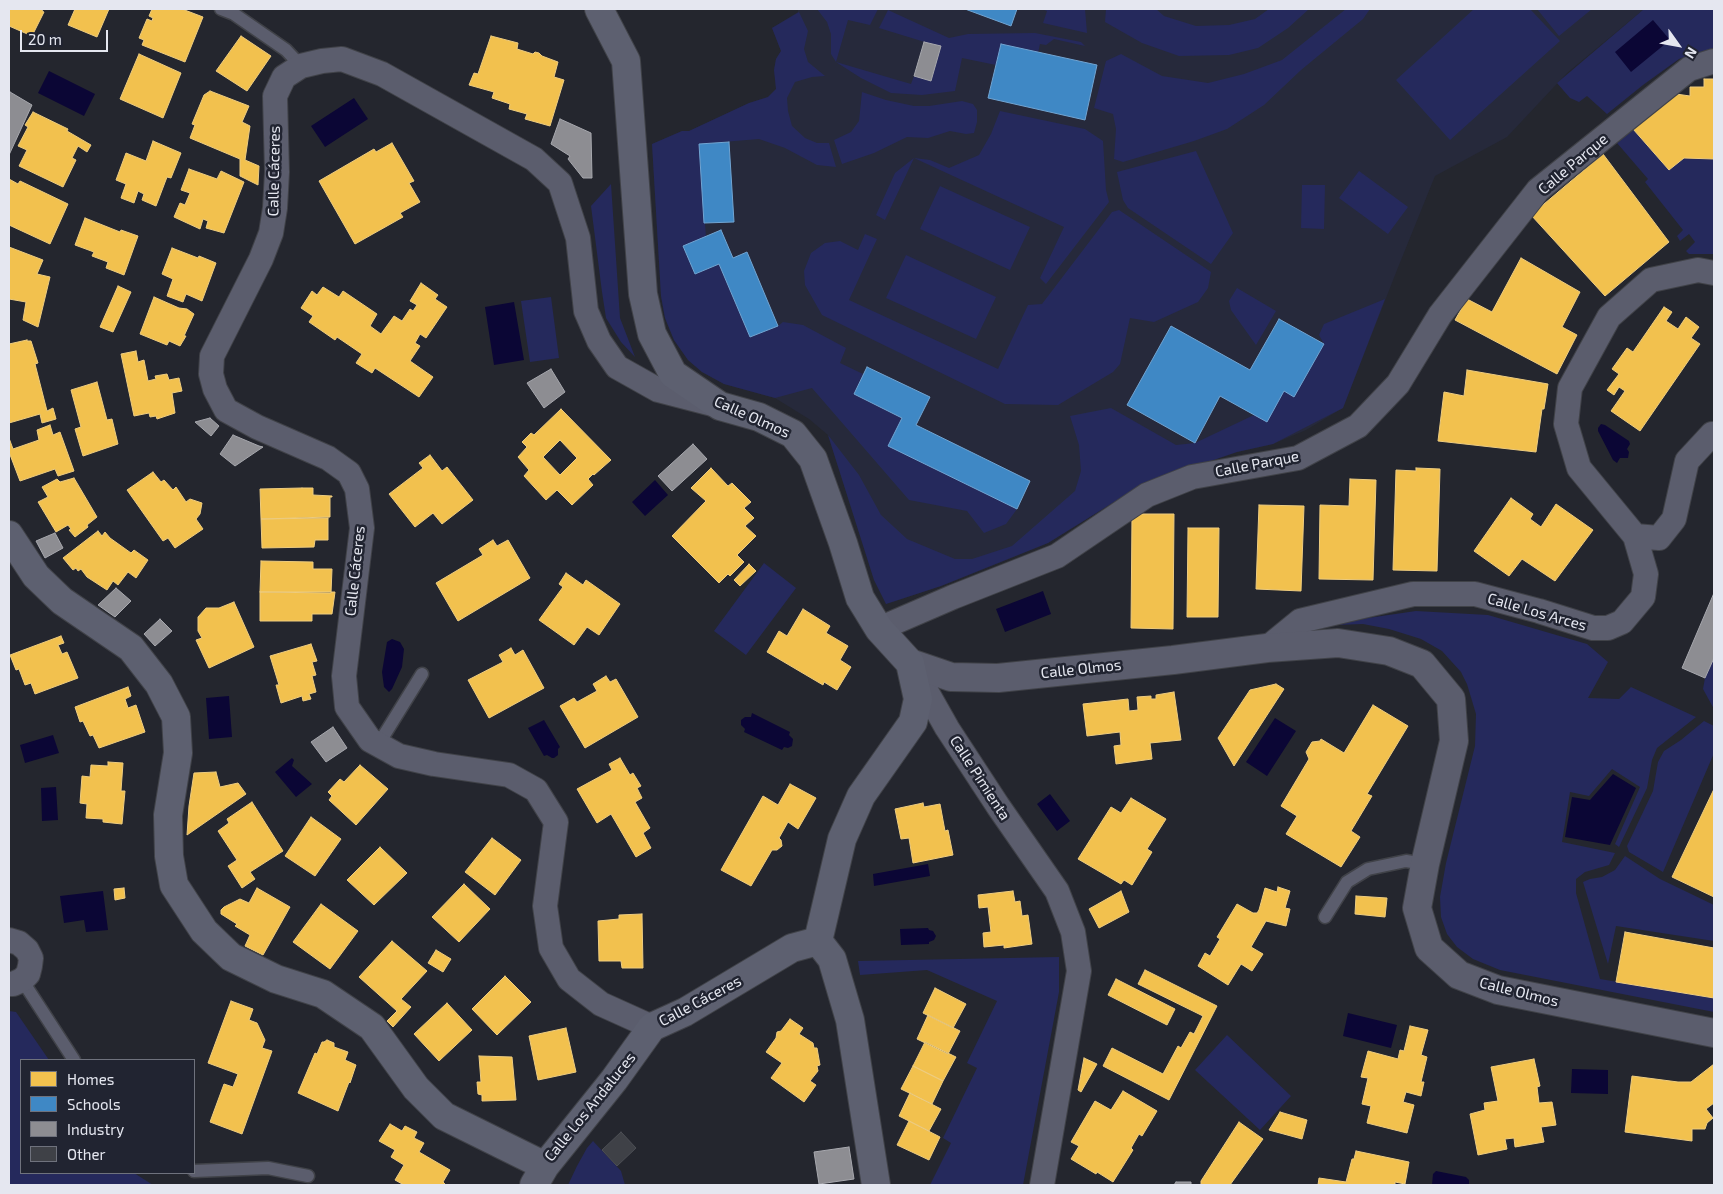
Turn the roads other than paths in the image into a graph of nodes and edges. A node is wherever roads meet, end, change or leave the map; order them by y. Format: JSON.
{"nodes":[{"id":1,"x":222,"y":9,"type":"edge"},
{"id":2,"x":599,"y":9,"type":"edge"},
{"id":3,"x":1714,"y":61,"type":"edge"},
{"id":4,"x":301,"y":66,"type":"junction"},
{"id":5,"x":1714,"y":272,"type":"edge"},
{"id":6,"x":720,"y":406,"type":"junction"},
{"id":7,"x":1714,"y":434,"type":"edge"},
{"id":8,"x":9,"y":535,"type":"edge"},
{"id":9,"x":1635,"y":536,"type":"junction"},
{"id":10,"x":879,"y":629,"type":"junction"},
{"id":11,"x":1267,"y":648,"type":"junction"},
{"id":12,"x":910,"y":663,"type":"junction"},
{"id":13,"x":422,"y":674,"type":"dead end"},
{"id":14,"x":378,"y":745,"type":"junction"},
{"id":15,"x":1425,"y":864,"type":"junction"},
{"id":16,"x":1325,"y":917,"type":"dead end"},
{"id":17,"x":9,"y":940,"type":"edge"},
{"id":18,"x":818,"y":941,"type":"junction"},
{"id":19,"x":15,"y":982,"type":"edge"},
{"id":20,"x":652,"y":1027,"type":"junction"},
{"id":21,"x":1714,"y":1033,"type":"edge"},
{"id":22,"x":73,"y":1059,"type":"edge"},
{"id":23,"x":195,"y":1170,"type":"edge"},
{"id":24,"x":308,"y":1176,"type":"dead end"},
{"id":25,"x":539,"y":1176,"type":"edge"},
{"id":26,"x":876,"y":1185,"type":"edge"},
{"id":27,"x":1042,"y":1185,"type":"edge"}],
"edges":[{"from":1,"to":4,"type":"lane"},
{"from":2,"to":6,"type":"main road","name":"Calle Olmos"},
{"from":3,"to":10,"type":"street","name":"Calle Parque"},
{"from":4,"to":6,"type":"street","name":"Calle Cáceres"},
{"from":4,"to":14,"type":"street","name":"Calle Cáceres"},
{"from":5,"to":9,"type":"street","name":"Calle Los Arces"},
{"from":6,"to":10,"type":"main road","name":"Calle Olmos"},
{"from":7,"to":9,"type":"street"},
{"from":8,"to":25,"type":"main road","name":"Calle Los Andaluces"},
{"from":9,"to":11,"type":"street","name":"Calle Los Arces"},
{"from":10,"to":12,"type":"main road","name":"Calle Olmos"},
{"from":11,"to":12,"type":"street","name":"Calle Olmos"},
{"from":11,"to":15,"type":"street","name":"Calle Olmos"},
{"from":12,"to":18,"type":"main road"},
{"from":12,"to":27,"type":"street","name":"Calle Pimienta"},
{"from":13,"to":14,"type":"lane"},
{"from":14,"to":20,"type":"street","name":"Calle Cáceres"},
{"from":15,"to":16,"type":"lane"},
{"from":15,"to":21,"type":"street","name":"Calle Olmos"},
{"from":17,"to":19,"type":"street"},
{"from":18,"to":20,"type":"main road","name":"Calle Cáceres"},
{"from":18,"to":26,"type":"main road"},
{"from":19,"to":22,"type":"lane"},
{"from":20,"to":25,"type":"main road","name":"Calle Los Andaluces"},
{"from":23,"to":24,"type":"lane"}]}
